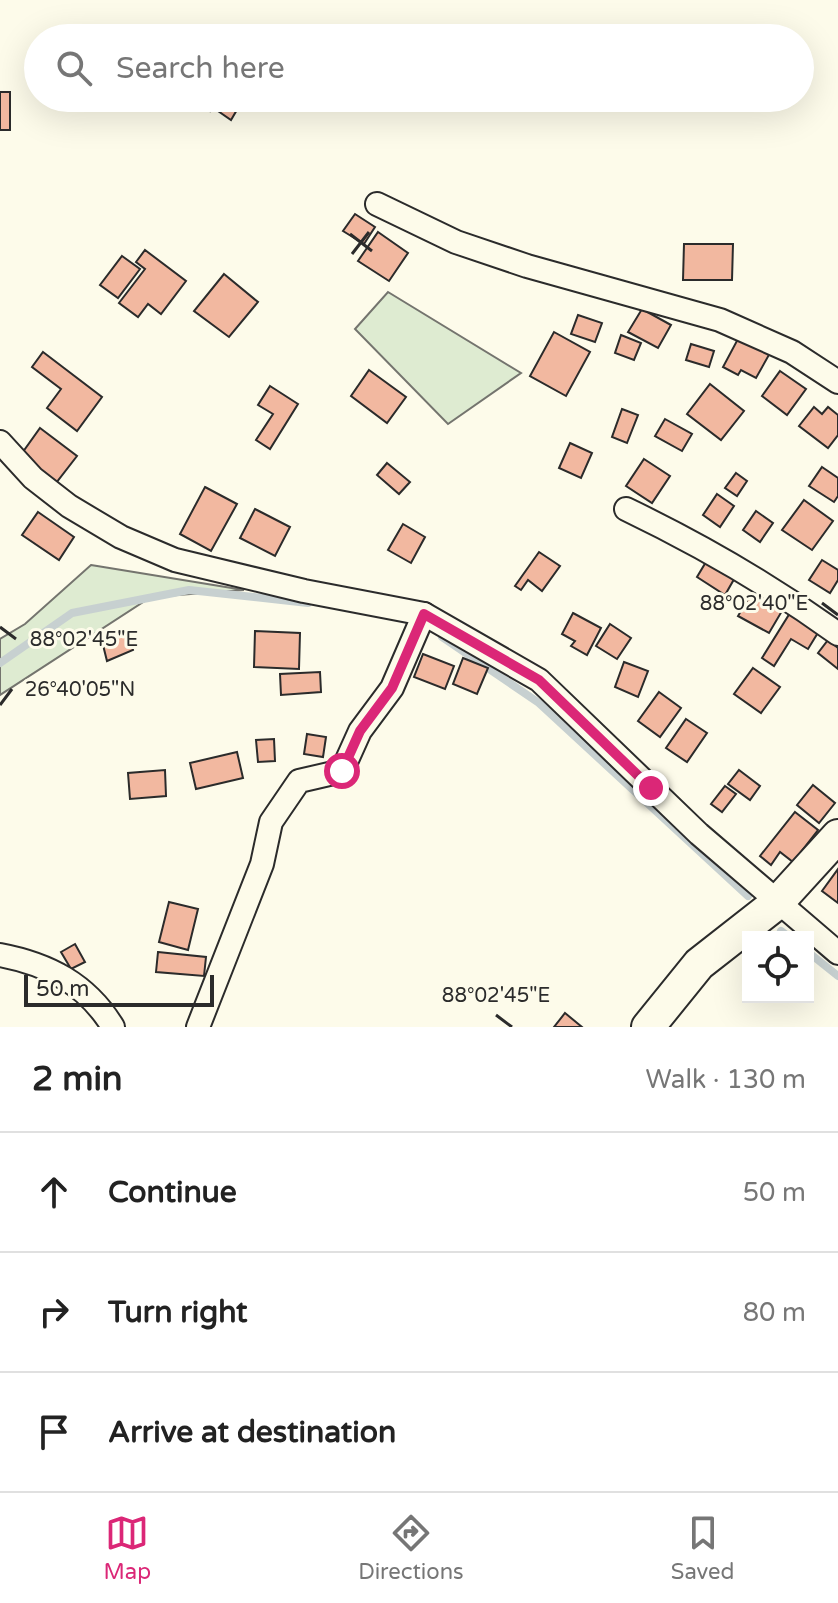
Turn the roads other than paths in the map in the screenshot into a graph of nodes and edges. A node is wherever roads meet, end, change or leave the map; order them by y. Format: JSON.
{"nodes":[{"id":1,"x":377,"y":204,"type":"dead end"},
{"id":2,"x":838,"y":382,"type":"edge"},
{"id":3,"x":0,"y":442,"type":"edge"},
{"id":4,"x":626,"y":509,"type":"dead end"},
{"id":5,"x":424,"y":614,"type":"junction"},
{"id":6,"x":838,"y":634,"type":"edge"},
{"id":7,"x":838,"y":836,"type":"edge"},
{"id":8,"x":777,"y":903,"type":"junction"},
{"id":9,"x":838,"y":953,"type":"edge"},
{"id":10,"x":0,"y":955,"type":"edge"},
{"id":11,"x":113,"y":1027,"type":"edge"},
{"id":12,"x":198,"y":1027,"type":"edge"},
{"id":13,"x":648,"y":1027,"type":"edge"}],
"edges":[{"from":1,"to":2,"type":"street"},
{"from":3,"to":5,"type":"street"},
{"from":4,"to":6,"type":"street"},
{"from":5,"to":8,"type":"street"},
{"from":5,"to":12,"type":"street"},
{"from":7,"to":8,"type":"street"},
{"from":8,"to":9,"type":"street"},
{"from":8,"to":13,"type":"street"},
{"from":10,"to":11,"type":"street"}]}
